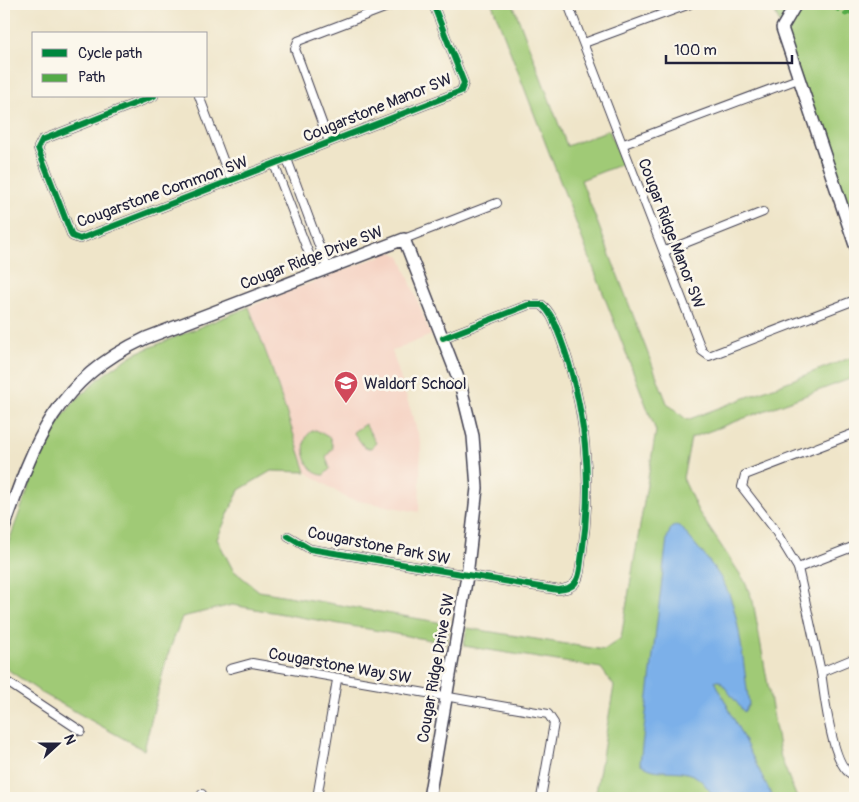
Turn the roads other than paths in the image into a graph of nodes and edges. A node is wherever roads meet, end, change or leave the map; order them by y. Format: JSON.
{"nodes":[{"id":1,"x":395,"y":4,"type":"edge"},
{"id":2,"x":433,"y":4,"type":"edge"},
{"id":3,"x":568,"y":4,"type":"edge"},
{"id":4,"x":690,"y":4,"type":"edge"},
{"id":5,"x":796,"y":4,"type":"edge"},
{"id":6,"x":584,"y":43,"type":"junction"},
{"id":7,"x":798,"y":79,"type":"junction"},
{"id":8,"x":149,"y":98,"type":"edge"},
{"id":9,"x":200,"y":98,"type":"edge"},
{"id":10,"x":329,"y":142,"type":"junction"},
{"id":11,"x":624,"y":144,"type":"junction"},
{"id":12,"x":287,"y":159,"type":"junction"},
{"id":13,"x":274,"y":164,"type":"junction"},
{"id":14,"x":231,"y":180,"type":"junction"},
{"id":15,"x":497,"y":203,"type":"dead end"},
{"id":16,"x":762,"y":212,"type":"dead end"},
{"id":17,"x":404,"y":239,"type":"junction"},
{"id":18,"x":855,"y":245,"type":"edge"},
{"id":19,"x":665,"y":251,"type":"junction"},
{"id":20,"x":327,"y":267,"type":"junction"},
{"id":21,"x":316,"y":272,"type":"junction"},
{"id":22,"x":855,"y":300,"type":"edge"},
{"id":23,"x":443,"y":338,"type":"junction"},
{"id":24,"x":855,"y":433,"type":"edge"},
{"id":25,"x":7,"y":510,"type":"edge"},
{"id":26,"x":4,"y":528,"type":"edge"},
{"id":27,"x":288,"y":536,"type":"dead end"},
{"id":28,"x":855,"y":546,"type":"edge"},
{"id":29,"x":798,"y":568,"type":"junction"},
{"id":30,"x":467,"y":576,"type":"junction"},
{"id":31,"x":855,"y":658,"type":"edge"},
{"id":32,"x":230,"y":669,"type":"dead end"},
{"id":33,"x":821,"y":672,"type":"junction"},
{"id":34,"x":4,"y":680,"type":"edge"},
{"id":35,"x":337,"y":680,"type":"junction"},
{"id":36,"x":446,"y":697,"type":"junction"},
{"id":37,"x":81,"y":731,"type":"dead end"},
{"id":38,"x":855,"y":775,"type":"edge"},
{"id":39,"x":316,"y":798,"type":"edge"},
{"id":40,"x":429,"y":798,"type":"edge"},
{"id":41,"x":541,"y":798,"type":"edge"}],
"edges":[{"from":1,"to":10,"type":"street","name":"Cougarstone Manor SW"},
{"from":2,"to":10,"type":"street","name":"Cougarstone Manor SW"},
{"from":3,"to":6,"type":"street"},
{"from":4,"to":6,"type":"street"},
{"from":5,"to":7,"type":"street"},
{"from":6,"to":11,"type":"street"},
{"from":7,"to":11,"type":"street","name":"Cougar Ridge Manor SW"},
{"from":7,"to":18,"type":"street"},
{"from":8,"to":14,"type":"street","name":"Cougarstone Common SW"},
{"from":9,"to":14,"type":"street","name":"Cougarstone Common SW"},
{"from":10,"to":12,"type":"street","name":"Cougarstone Manor SW"},
{"from":11,"to":19,"type":"street","name":"Cougar Ridge Manor SW"},
{"from":12,"to":13,"type":"street","name":"Cougarstone Manor SW"},
{"from":12,"to":20,"type":"street"},
{"from":13,"to":14,"type":"street","name":"Cougarstone Common SW"},
{"from":13,"to":21,"type":"street"},
{"from":15,"to":17,"type":"street"},
{"from":16,"to":19,"type":"street"},
{"from":17,"to":20,"type":"street","name":"Cougar Ridge Drive SW"},
{"from":17,"to":23,"type":"street","name":"Cougar Ridge Drive SW"},
{"from":19,"to":22,"type":"street","name":"Cougar Ridge Manor SW"},
{"from":20,"to":21,"type":"street","name":"Cougar Ridge Drive SW"},
{"from":21,"to":25,"type":"street","name":"Cougar Ridge Drive SW"},
{"from":23,"to":30,"type":"street","name":"Cougar Ridge Drive SW"},
{"from":23,"to":30,"type":"street","name":"Cougarstone Park SW"},
{"from":24,"to":29,"type":"street"},
{"from":25,"to":26,"type":"street","name":"Cougar Ridge Drive SW"},
{"from":27,"to":30,"type":"street","name":"Cougarstone Park SW"},
{"from":28,"to":29,"type":"street"},
{"from":29,"to":33,"type":"street"},
{"from":30,"to":36,"type":"street","name":"Cougar Ridge Drive SW"},
{"from":31,"to":33,"type":"street"},
{"from":32,"to":35,"type":"street","name":"Cougarstone Way SW"},
{"from":33,"to":38,"type":"street"},
{"from":34,"to":37,"type":"street"},
{"from":35,"to":36,"type":"street","name":"Cougarstone Way SW"},
{"from":35,"to":39,"type":"street"},
{"from":36,"to":40,"type":"street","name":"Cougar Ridge Drive SW"},
{"from":36,"to":41,"type":"street","name":"Cougarstone Way SW"}]}
